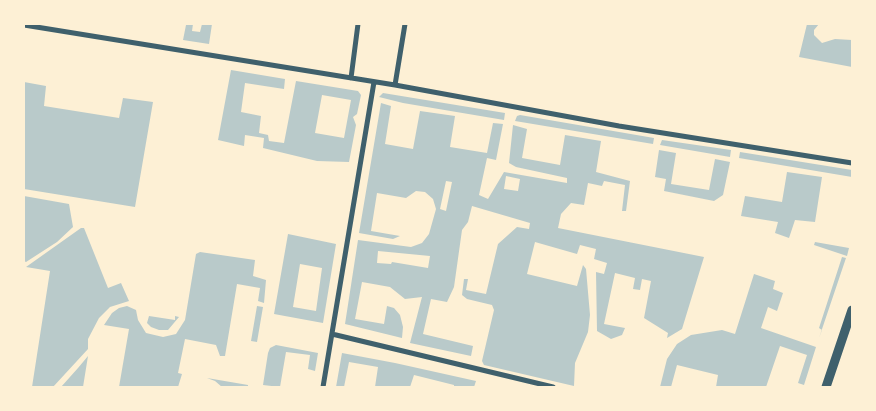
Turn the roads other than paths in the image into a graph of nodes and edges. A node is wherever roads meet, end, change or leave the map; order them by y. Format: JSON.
{"nodes":[{"id":1,"x":358,"y":24,"type":"edge"},
{"id":2,"x":405,"y":24,"type":"edge"},
{"id":3,"x":24,"y":25,"type":"edge"},
{"id":4,"x":351,"y":78,"type":"junction"},
{"id":5,"x":374,"y":82,"type":"junction"},
{"id":6,"x":395,"y":85,"type":"junction"},
{"id":7,"x":852,"y":163,"type":"edge"},
{"id":8,"x":852,"y":310,"type":"edge"},
{"id":9,"x":332,"y":334,"type":"junction"},
{"id":10,"x":323,"y":387,"type":"edge"},
{"id":11,"x":553,"y":387,"type":"edge"},
{"id":12,"x":826,"y":387,"type":"edge"}],
"edges":[{"from":1,"to":4,"type":"street"},
{"from":2,"to":6,"type":"street"},
{"from":3,"to":4,"type":"street"},
{"from":4,"to":5,"type":"street"},
{"from":5,"to":6,"type":"street"},
{"from":5,"to":9,"type":"street"},
{"from":6,"to":7,"type":"street"},
{"from":8,"to":12,"type":"street"},
{"from":9,"to":10,"type":"street"},
{"from":9,"to":11,"type":"street"}]}
